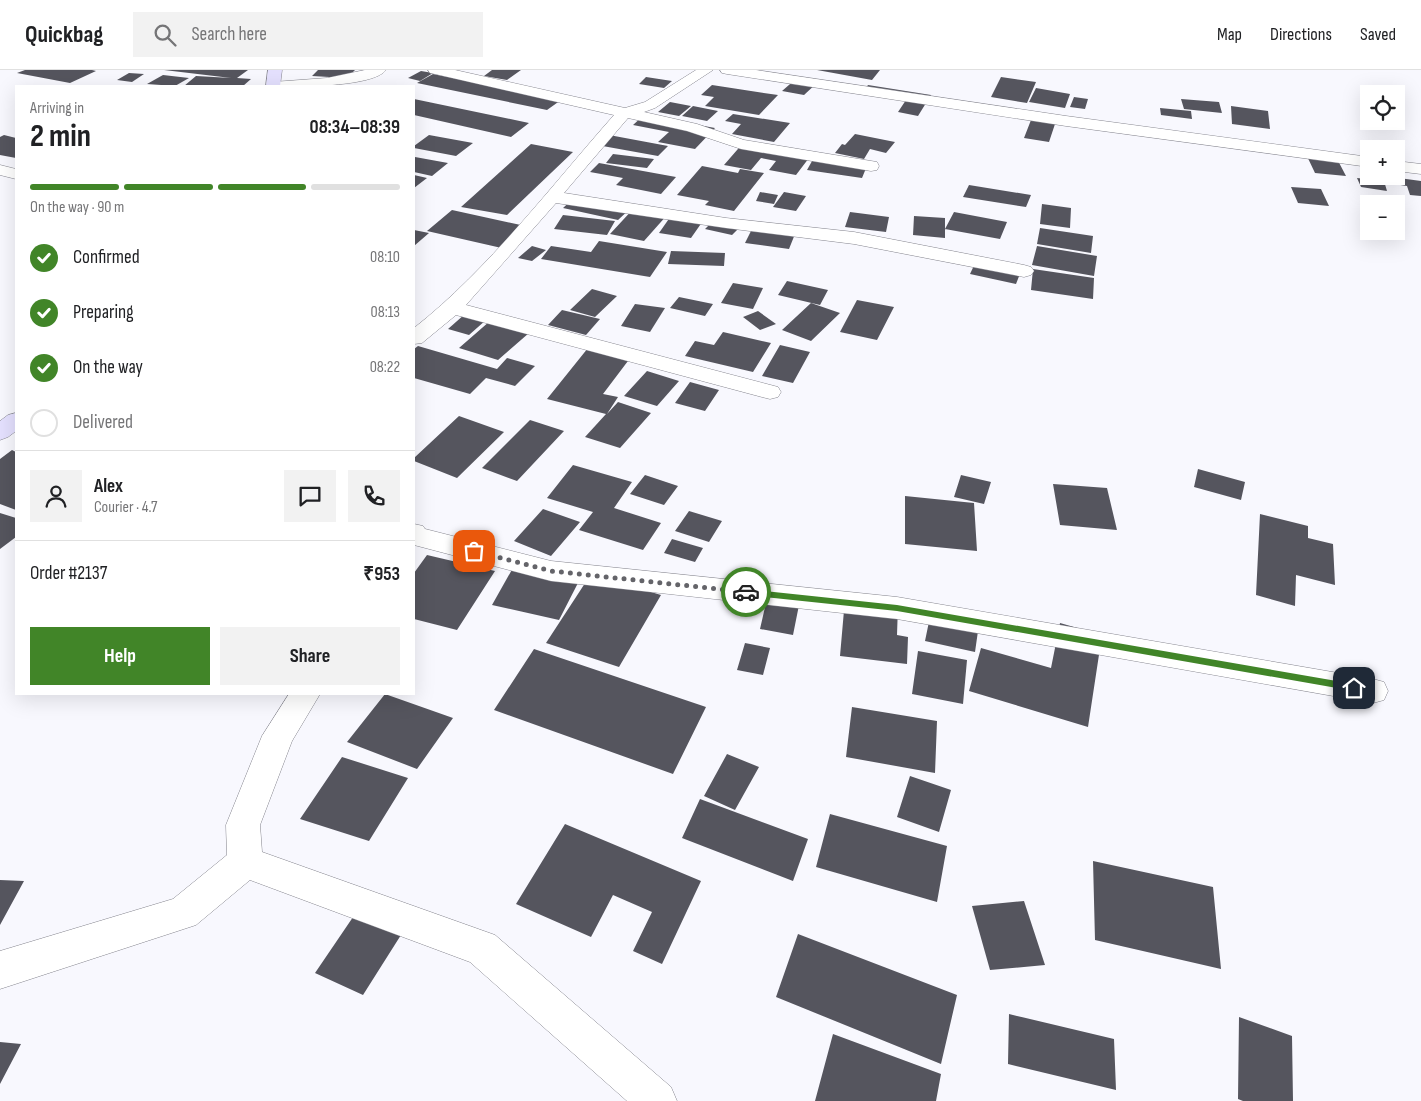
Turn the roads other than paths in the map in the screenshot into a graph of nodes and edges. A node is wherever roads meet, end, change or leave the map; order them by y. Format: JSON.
{"nodes":[{"id":1,"x":275,"y":70,"type":"edge"},
{"id":2,"x":379,"y":70,"type":"edge"},
{"id":3,"x":435,"y":70,"type":"edge"},
{"id":4,"x":706,"y":70,"type":"edge"},
{"id":5,"x":727,"y":70,"type":"edge"},
{"id":6,"x":520,"y":76,"type":"dead end"},
{"id":7,"x":273,"y":85,"type":"edge"},
{"id":8,"x":288,"y":85,"type":"edge"},
{"id":9,"x":507,"y":86,"type":"junction"},
{"id":10,"x":624,"y":113,"type":"junction"},
{"id":11,"x":1360,"y":161,"type":"edge"},
{"id":12,"x":871,"y":166,"type":"dead end"},
{"id":13,"x":1405,"y":167,"type":"edge"},
{"id":14,"x":1421,"y":169,"type":"edge"},
{"id":15,"x":0,"y":170,"type":"edge"},
{"id":16,"x":15,"y":174,"type":"edge"},
{"id":17,"x":553,"y":197,"type":"junction"},
{"id":18,"x":1024,"y":271,"type":"dead end"},
{"id":19,"x":452,"y":308,"type":"junction"},
{"id":20,"x":415,"y":337,"type":"edge"},
{"id":21,"x":770,"y":392,"type":"dead end"},
{"id":22,"x":15,"y":421,"type":"edge"},
{"id":23,"x":0,"y":432,"type":"edge"},
{"id":24,"x":415,"y":536,"type":"edge"},
{"id":25,"x":1373,"y":691,"type":"dead end"},
{"id":26,"x":304,"y":695,"type":"edge"},
{"id":27,"x":245,"y":862,"type":"junction"},
{"id":28,"x":0,"y":970,"type":"edge"},
{"id":29,"x":657,"y":1101,"type":"edge"}],
"edges":[{"from":1,"to":7,"type":"street"},
{"from":2,"to":8,"type":"street"},
{"from":3,"to":9,"type":"street"},
{"from":4,"to":10,"type":"street"},
{"from":5,"to":11,"type":"street"},
{"from":6,"to":9,"type":"street"},
{"from":9,"to":10,"type":"street"},
{"from":10,"to":12,"type":"street"},
{"from":10,"to":17,"type":"street"},
{"from":13,"to":14,"type":"street"},
{"from":15,"to":16,"type":"street"},
{"from":17,"to":18,"type":"street"},
{"from":17,"to":19,"type":"street"},
{"from":19,"to":20,"type":"street"},
{"from":19,"to":21,"type":"street"},
{"from":22,"to":23,"type":"street"},
{"from":24,"to":25,"type":"street"},
{"from":26,"to":27,"type":"street"},
{"from":27,"to":28,"type":"street"},
{"from":27,"to":29,"type":"street"}]}
